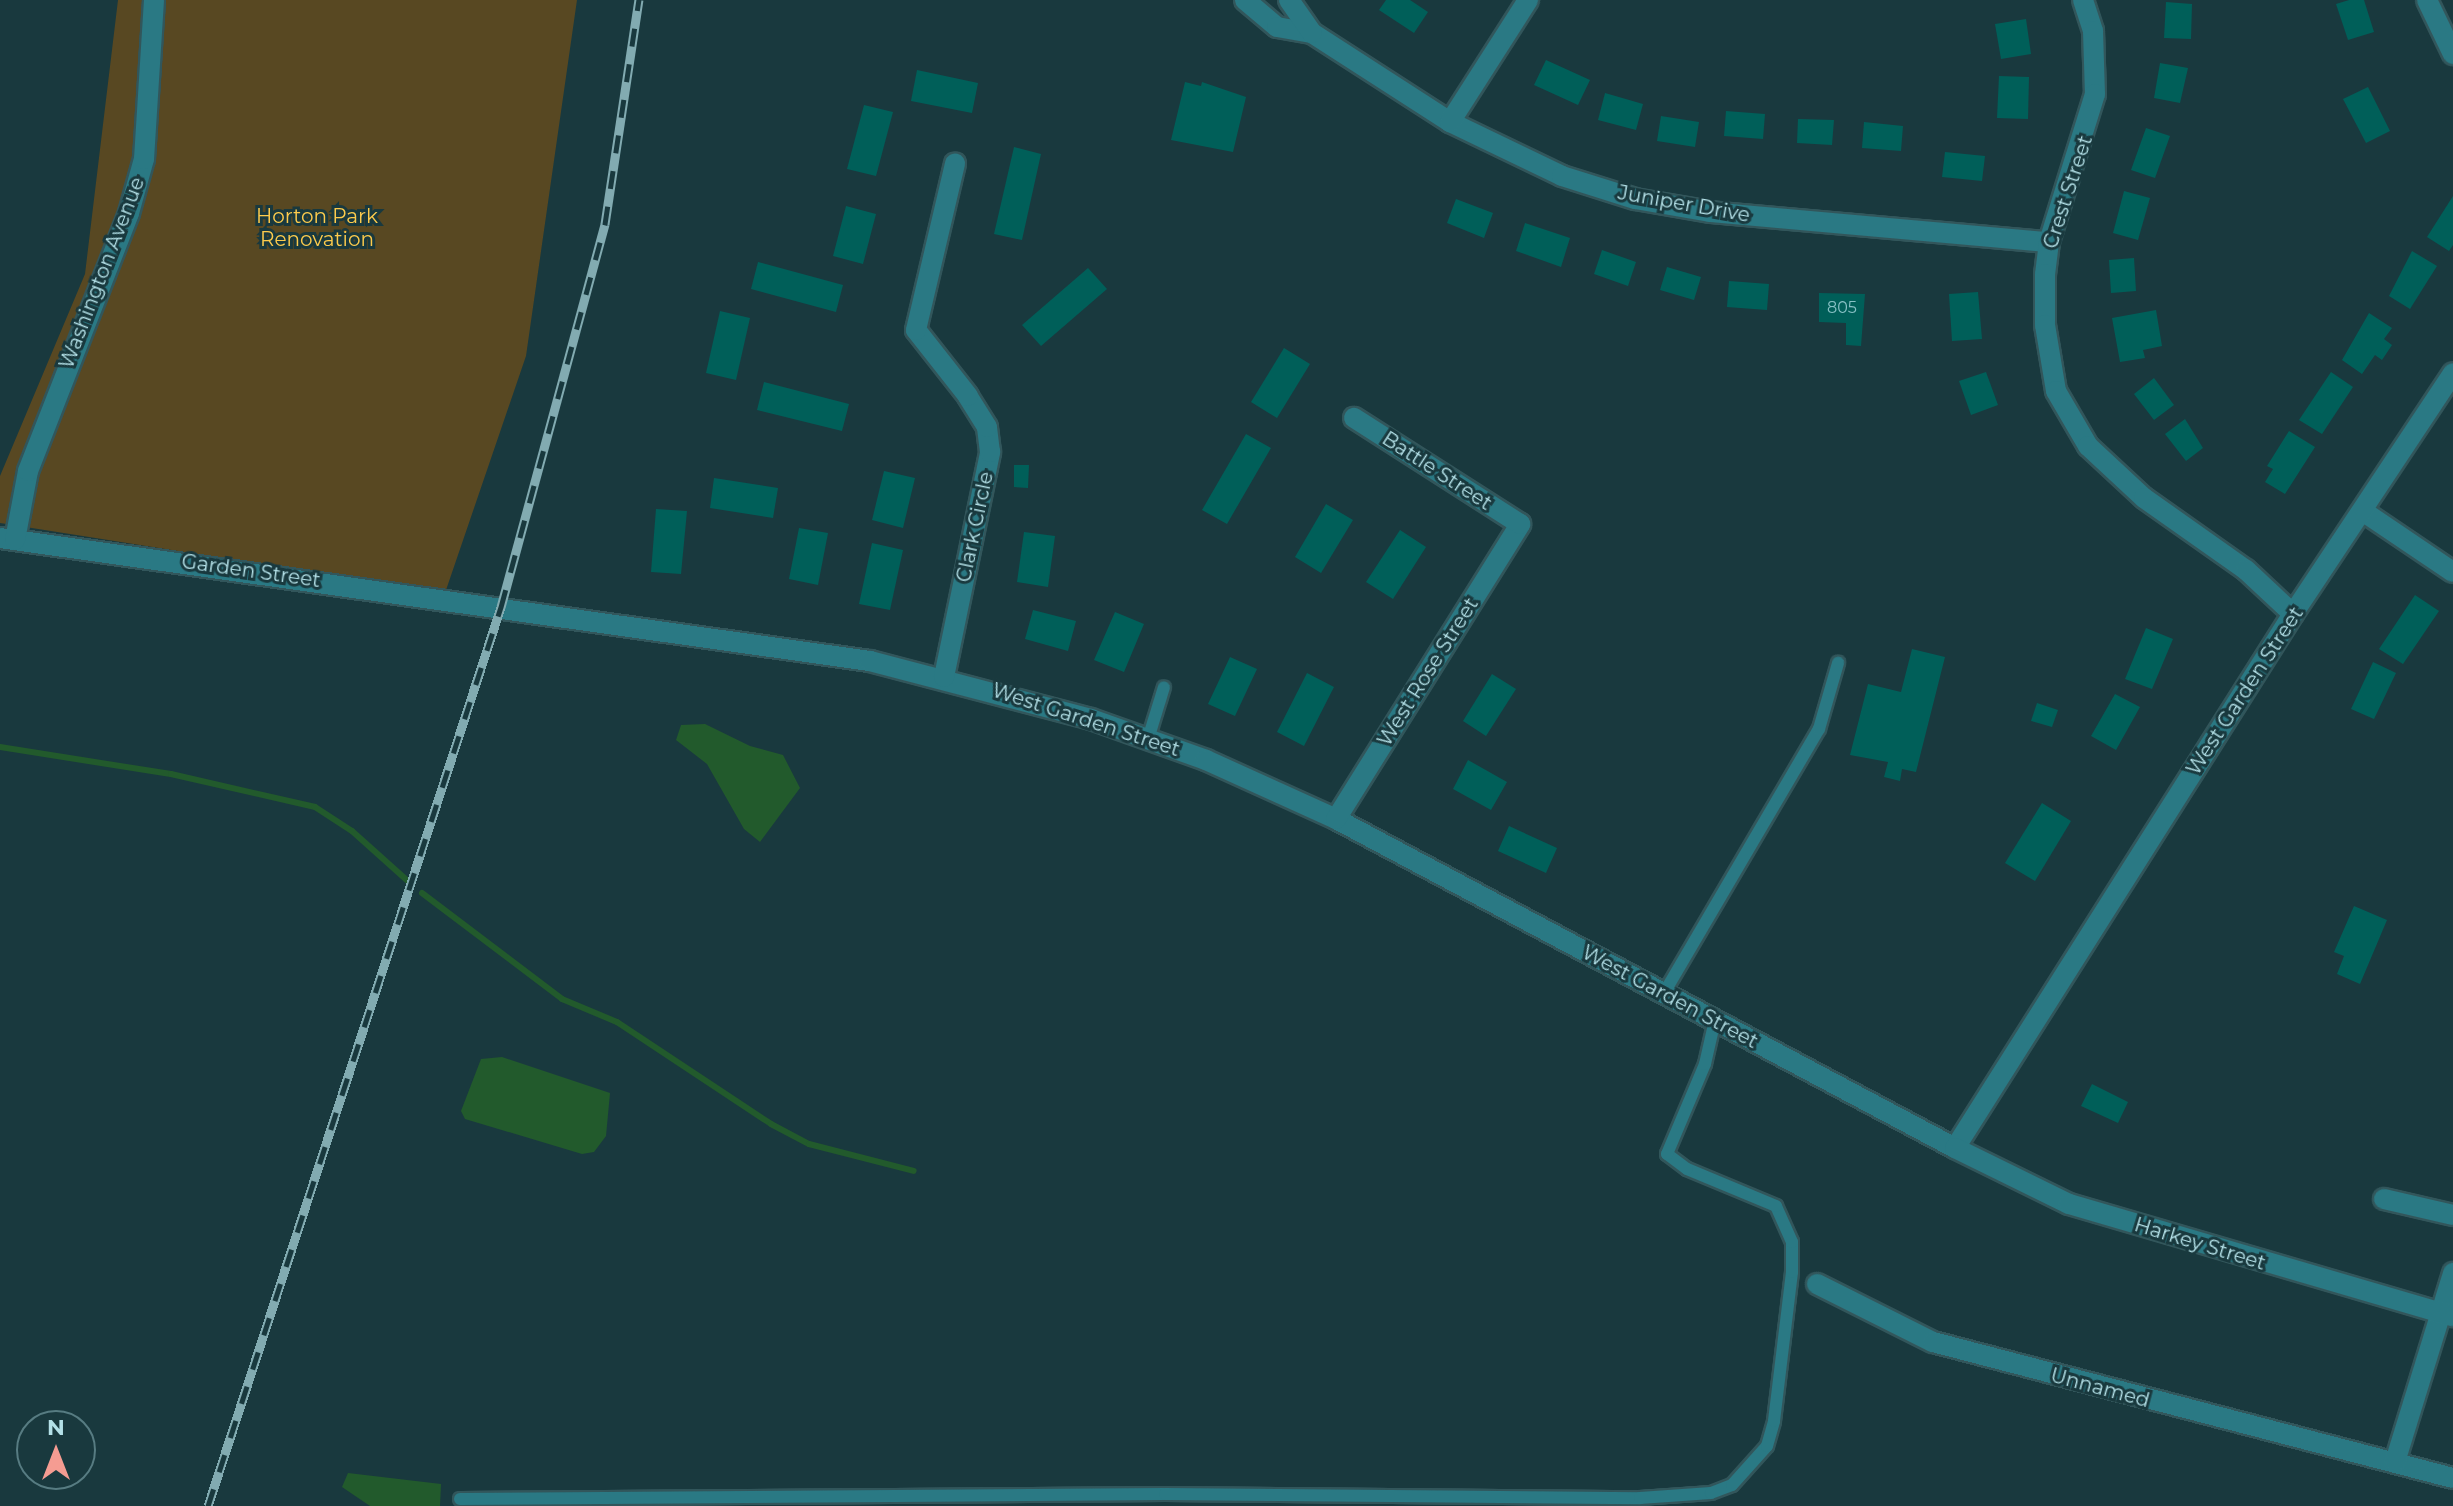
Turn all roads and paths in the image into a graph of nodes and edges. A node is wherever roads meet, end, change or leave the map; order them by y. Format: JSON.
{"nodes":[{"id":1,"x":154,"y":0,"type":"edge"},
{"id":2,"x":1245,"y":0,"type":"edge"},
{"id":3,"x":1289,"y":0,"type":"edge"},
{"id":4,"x":1528,"y":0,"type":"edge"},
{"id":5,"x":2083,"y":0,"type":"edge"},
{"id":6,"x":2427,"y":0,"type":"edge"},
{"id":7,"x":1312,"y":33,"type":"junction"},
{"id":8,"x":2453,"y":54,"type":"edge"},
{"id":9,"x":1450,"y":122,"type":"junction"},
{"id":10,"x":955,"y":164,"type":"dead end"},
{"id":11,"x":2049,"y":242,"type":"junction"},
{"id":12,"x":2453,"y":373,"type":"edge"},
{"id":13,"x":1354,"y":418,"type":"dead end"},
{"id":14,"x":2364,"y":512,"type":"junction"},
{"id":15,"x":1520,"y":524,"type":"joint"},
{"id":16,"x":7,"y":539,"type":"edge"},
{"id":17,"x":2453,"y":572,"type":"edge"},
{"id":18,"x":501,"y":607,"type":"joint"},
{"id":19,"x":2293,"y":614,"type":"junction"},
{"id":20,"x":1838,"y":663,"type":"dead end"},
{"id":21,"x":944,"y":677,"type":"junction"},
{"id":22,"x":1164,"y":687,"type":"dead end"},
{"id":23,"x":1148,"y":739,"type":"junction"},
{"id":24,"x":1336,"y":819,"type":"junction"},
{"id":25,"x":1664,"y":993,"type":"junction"},
{"id":26,"x":1715,"y":1020,"type":"junction"},
{"id":27,"x":1955,"y":1148,"type":"junction"},
{"id":28,"x":2384,"y":1199,"type":"dead end"},
{"id":29,"x":2453,"y":1215,"type":"edge"},
{"id":30,"x":2453,"y":1273,"type":"edge"},
{"id":31,"x":1817,"y":1284,"type":"dead end"},
{"id":32,"x":2445,"y":1311,"type":"edge"},
{"id":33,"x":2395,"y":1462,"type":"junction"},
{"id":34,"x":2453,"y":1478,"type":"edge"},
{"id":35,"x":460,"y":1499,"type":"dead end"}],
"edges":[{"from":1,"to":16,"type":"street","name":"Washington Avenue"},
{"from":2,"to":7,"type":"street","name":"Juniper Drive"},
{"from":3,"to":7,"type":"street","name":"Juniper Drive"},
{"from":4,"to":9,"type":"street"},
{"from":5,"to":11,"type":"street","name":"Crest Street"},
{"from":6,"to":8,"type":"street"},
{"from":7,"to":9,"type":"street","name":"Juniper Drive"},
{"from":9,"to":11,"type":"street","name":"Juniper Drive"},
{"from":10,"to":21,"type":"street","name":"Clark Circle"},
{"from":11,"to":19,"type":"street","name":"Crest Street"},
{"from":12,"to":14,"type":"street","name":"West Garden Street"},
{"from":13,"to":15,"type":"street","name":"Battle Street"},
{"from":14,"to":17,"type":"street"},
{"from":14,"to":19,"type":"street","name":"West Garden Street"},
{"from":15,"to":24,"type":"street","name":"West Rose Street"},
{"from":16,"to":18,"type":"street","name":"Garden Street"},
{"from":18,"to":21,"type":"street","name":"West Garden Street"},
{"from":19,"to":27,"type":"street","name":"West Garden Street"},
{"from":20,"to":25,"type":"lane"},
{"from":21,"to":23,"type":"street","name":"West Garden Street"},
{"from":22,"to":23,"type":"lane"},
{"from":23,"to":24,"type":"street","name":"West Garden Street"},
{"from":24,"to":25,"type":"street","name":"West Garden Street"},
{"from":25,"to":26,"type":"street","name":"West Garden Street"},
{"from":26,"to":27,"type":"street","name":"West Garden Street"},
{"from":26,"to":35,"type":"lane"},
{"from":27,"to":32,"type":"street","name":"Harkey Street"},
{"from":28,"to":29,"type":"street"},
{"from":30,"to":32,"type":"street"},
{"from":31,"to":33,"type":"street","name":"Unnamed"},
{"from":32,"to":33,"type":"street"},
{"from":33,"to":34,"type":"street","name":"Unnamed"}]}
